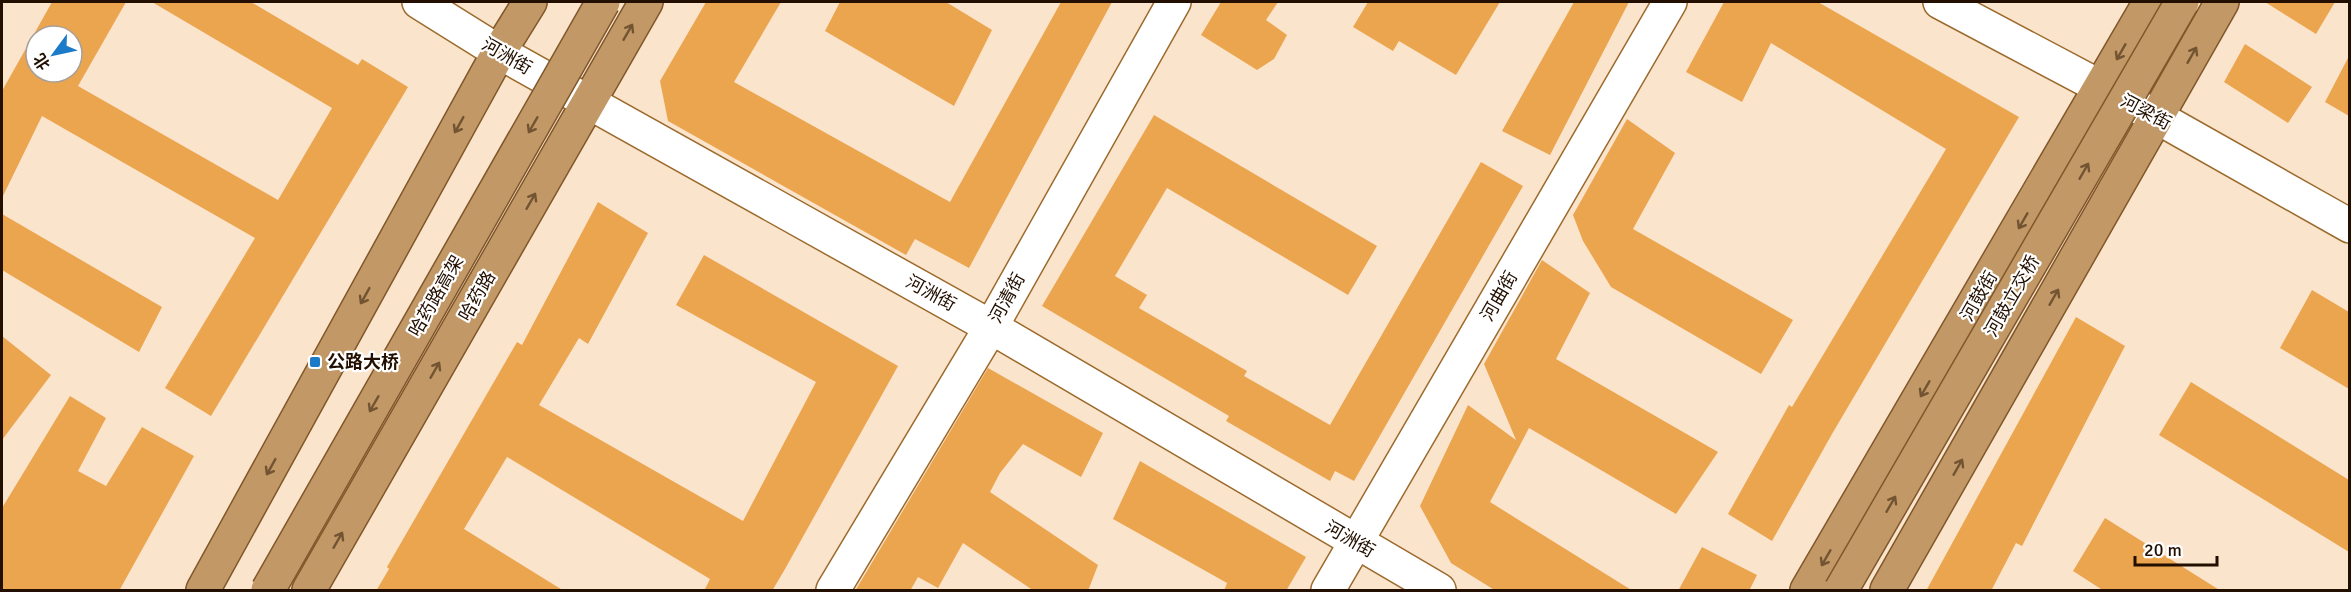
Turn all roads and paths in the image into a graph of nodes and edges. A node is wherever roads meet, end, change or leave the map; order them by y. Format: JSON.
{"nodes":[{"id":1,"x":419,"y":2,"type":"edge"},
{"id":2,"x":530,"y":2,"type":"edge"},
{"id":3,"x":603,"y":2,"type":"edge"},
{"id":4,"x":646,"y":2,"type":"edge"},
{"id":5,"x":1174,"y":2,"type":"edge"},
{"id":6,"x":1670,"y":2,"type":"edge"},
{"id":7,"x":1940,"y":2,"type":"edge"},
{"id":8,"x":2150,"y":2,"type":"edge"},
{"id":9,"x":2182,"y":2,"type":"edge"},
{"id":10,"x":2222,"y":2,"type":"edge"},
{"id":11,"x":499,"y":52,"type":"junction"},
{"id":12,"x":2100,"y":88,"type":"junction"},
{"id":13,"x":588,"y":102,"type":"junction"},
{"id":14,"x":2157,"y":117,"type":"junction"},
{"id":15,"x":2349,"y":226,"type":"edge"},
{"id":16,"x":991,"y":327,"type":"junction"},
{"id":17,"x":1357,"y":543,"type":"junction"},
{"id":18,"x":203,"y":591,"type":"edge"},
{"id":19,"x":268,"y":591,"type":"edge"},
{"id":20,"x":309,"y":591,"type":"edge"},
{"id":21,"x":833,"y":591,"type":"edge"},
{"id":22,"x":1328,"y":591,"type":"edge"},
{"id":23,"x":1439,"y":591,"type":"edge"},
{"id":24,"x":1807,"y":591,"type":"edge"},
{"id":25,"x":1841,"y":591,"type":"edge"},
{"id":26,"x":1887,"y":591,"type":"edge"}],
"edges":[{"from":1,"to":11,"type":"street","name":"河洲街"},
{"from":2,"to":11,"type":"highway"},
{"from":3,"to":19,"type":"highway","name":"哈药路高架","one_way":true,"bridge":true},
{"from":13,"to":4,"type":"highway","name":"哈药路","one_way":true},
{"from":5,"to":16,"type":"street","name":"河清街"},
{"from":6,"to":17,"type":"street","name":"河曲街"},
{"from":7,"to":12,"type":"street","name":"河梁街"},
{"from":8,"to":12,"type":"highway","name":"河鼓街","one_way":true},
{"from":25,"to":9,"type":"highway","name":"河鼓立交桥","one_way":true,"bridge":true},
{"from":14,"to":10,"type":"highway","one_way":true},
{"from":11,"to":13,"type":"street","name":"河洲街"},
{"from":11,"to":18,"type":"highway","one_way":true},
{"from":12,"to":14,"type":"street","name":"河梁街"},
{"from":12,"to":24,"type":"highway","name":"河鼓街","one_way":true},
{"from":13,"to":16,"type":"street","name":"河洲街"},
{"from":20,"to":13,"type":"highway","name":"哈药路","one_way":true},
{"from":14,"to":15,"type":"street","name":"河梁街"},
{"from":26,"to":14,"type":"highway","one_way":true},
{"from":16,"to":17,"type":"street","name":"河洲街"},
{"from":16,"to":21,"type":"street","name":"河清街"},
{"from":17,"to":22,"type":"street","name":"河曲街"},
{"from":17,"to":23,"type":"street","name":"河洲街"}]}
